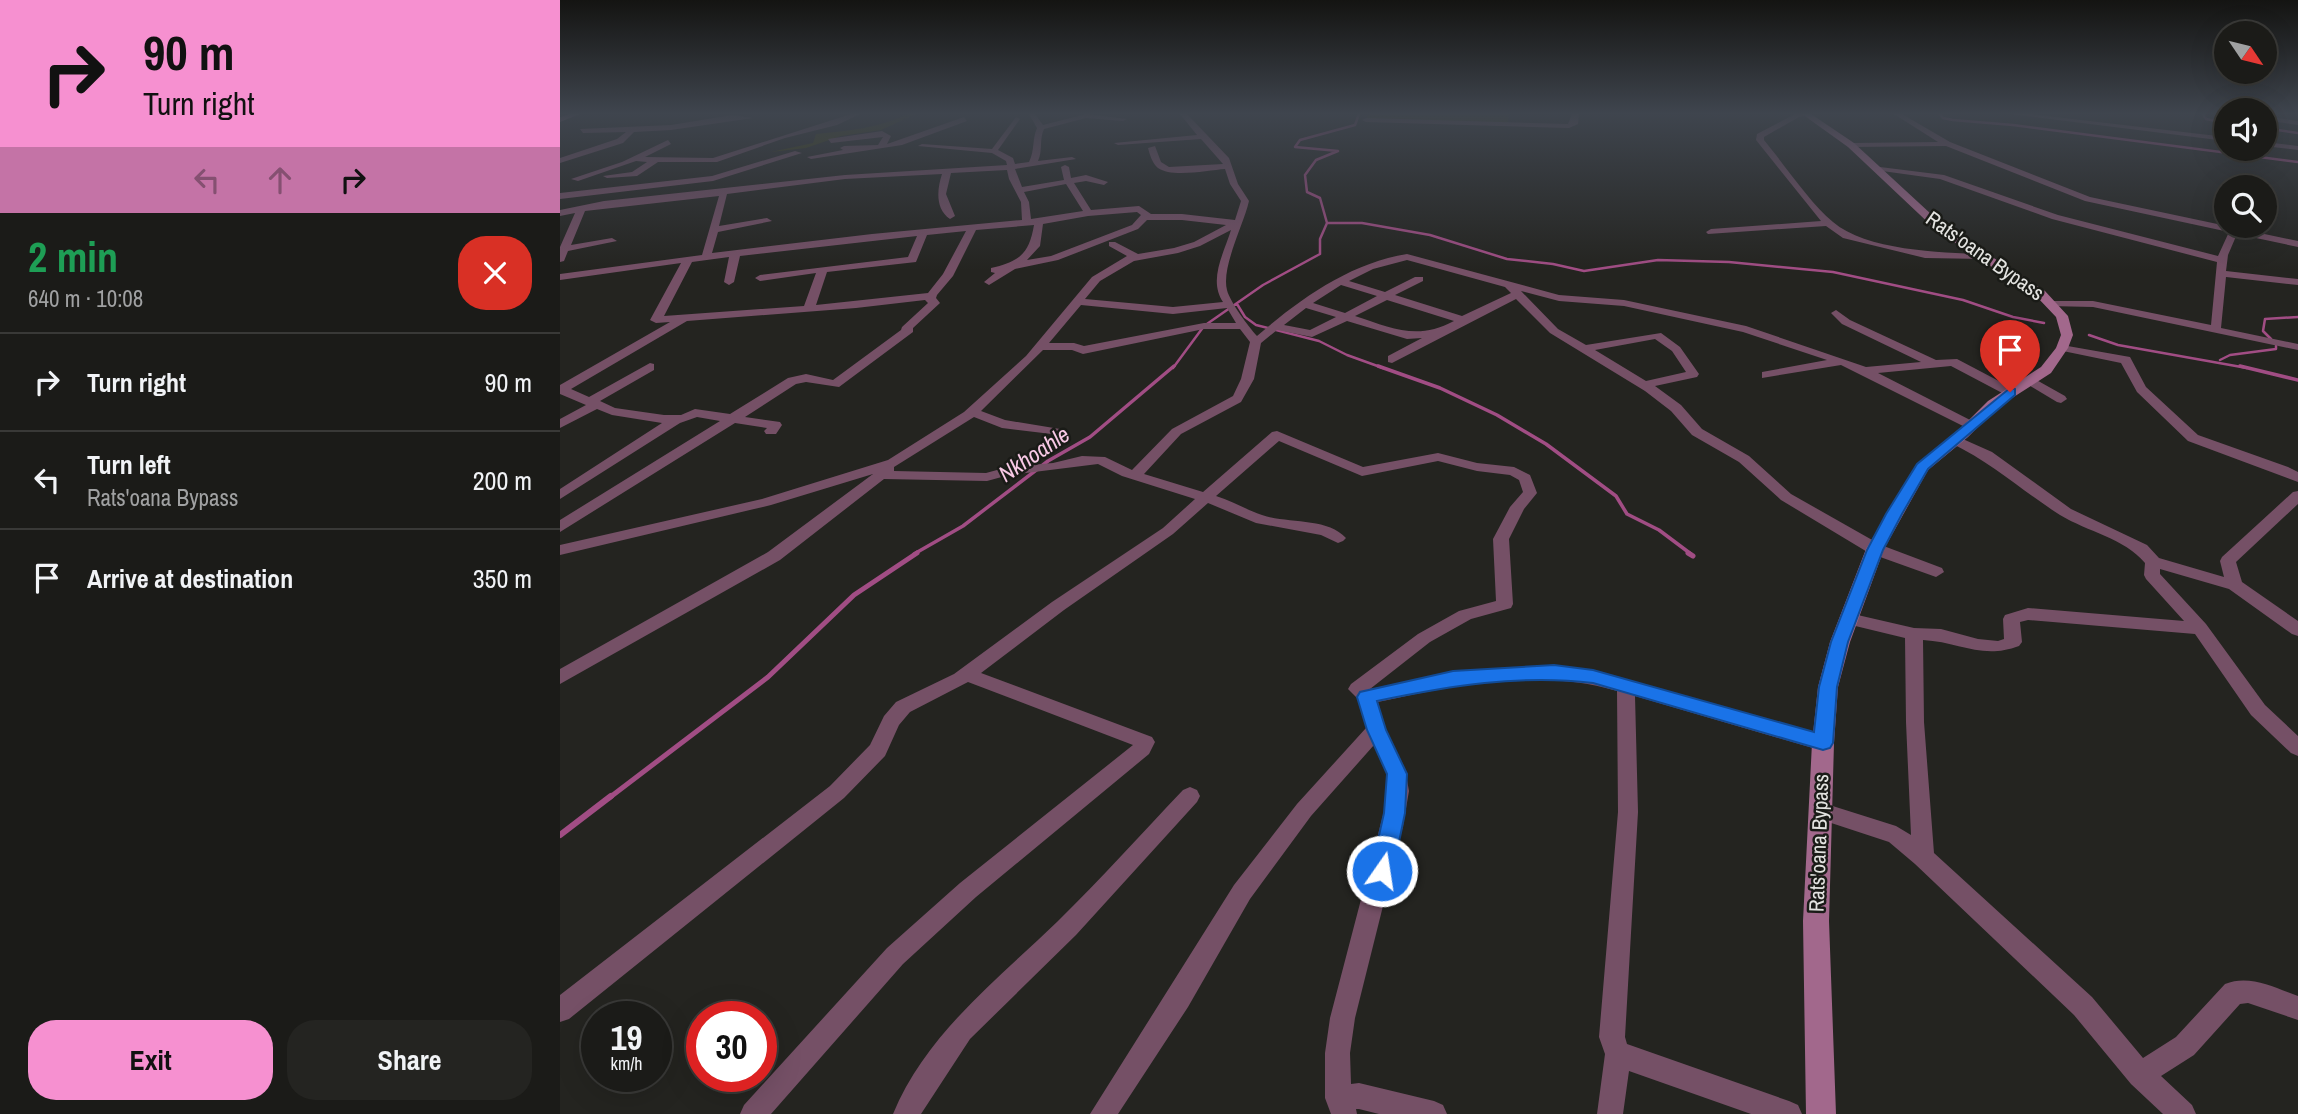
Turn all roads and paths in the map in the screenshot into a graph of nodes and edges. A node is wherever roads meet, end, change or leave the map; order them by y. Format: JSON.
{"nodes":[{"id":1,"x":620,"y":166,"type":"edge"},
{"id":2,"x":647,"y":166,"type":"edge"},
{"id":3,"x":754,"y":166,"type":"edge"},
{"id":4,"x":846,"y":166,"type":"edge"},
{"id":5,"x":1017,"y":166,"type":"edge"},
{"id":6,"x":1161,"y":166,"type":"edge"},
{"id":7,"x":1228,"y":166,"type":"joint"},
{"id":8,"x":1781,"y":166,"type":"edge"},
{"id":9,"x":2004,"y":166,"type":"edge"},
{"id":10,"x":1010,"y":167,"type":"junction"},
{"id":11,"x":1065,"y":167,"type":"dead end"},
{"id":12,"x":1875,"y":168,"type":"joint"},
{"id":13,"x":947,"y":172,"type":"junction"},
{"id":14,"x":845,"y":177,"type":"junction"},
{"id":15,"x":1068,"y":181,"type":"junction"},
{"id":16,"x":1104,"y":182,"type":"dead end"},
{"id":17,"x":1020,"y":190,"type":"junction"},
{"id":18,"x":722,"y":192,"type":"junction"},
{"id":19,"x":560,"y":196,"type":"edge"},
{"id":20,"x":581,"y":209,"type":"junction"},
{"id":21,"x":560,"y":213,"type":"edge"},
{"id":22,"x":1088,"y":213,"type":"junction"},
{"id":23,"x":950,"y":216,"type":"dead end"},
{"id":24,"x":1149,"y":216,"type":"junction"},
{"id":25,"x":767,"y":221,"type":"dead end"},
{"id":26,"x":1039,"y":221,"type":"junction"},
{"id":27,"x":1027,"y":222,"type":"junction"},
{"id":28,"x":1237,"y":223,"type":"junction"},
{"id":29,"x":1828,"y":223,"type":"junction"},
{"id":30,"x":974,"y":227,"type":"junction"},
{"id":31,"x":2214,"y":227,"type":"edge"},
{"id":32,"x":716,"y":229,"type":"junction"},
{"id":33,"x":923,"y":232,"type":"junction"},
{"id":34,"x":1711,"y":232,"type":"dead end"},
{"id":35,"x":2229,"y":238,"type":"edge"},
{"id":36,"x":2268,"y":238,"type":"edge"},
{"id":37,"x":612,"y":241,"type":"dead end"},
{"id":38,"x":1112,"y":244,"type":"dead end"},
{"id":39,"x":2298,"y":244,"type":"edge"},
{"id":40,"x":563,"y":247,"type":"edge"},
{"id":41,"x":735,"y":254,"type":"junction"},
{"id":42,"x":706,"y":257,"type":"junction"},
{"id":43,"x":1982,"y":257,"type":"junction"},
{"id":44,"x":1138,"y":258,"type":"junction"},
{"id":45,"x":688,"y":260,"type":"junction"},
{"id":46,"x":2222,"y":260,"type":"junction"},
{"id":47,"x":1009,"y":268,"type":"junction"},
{"id":48,"x":823,"y":270,"type":"junction"},
{"id":49,"x":995,"y":270,"type":"dead end"},
{"id":50,"x":2220,"y":273,"type":"junction"},
{"id":51,"x":560,"y":277,"type":"edge"},
{"id":52,"x":760,"y":278,"type":"dead end"},
{"id":53,"x":1419,"y":279,"type":"dead end"},
{"id":54,"x":729,"y":282,"type":"dead end"},
{"id":55,"x":989,"y":282,"type":"dead end"},
{"id":56,"x":1342,"y":282,"type":"junction"},
{"id":57,"x":2298,"y":282,"type":"edge"},
{"id":58,"x":1513,"y":290,"type":"junction"},
{"id":59,"x":931,"y":296,"type":"junction"},
{"id":60,"x":1386,"y":297,"type":"junction"},
{"id":61,"x":1077,"y":300,"type":"junction"},
{"id":62,"x":1230,"y":304,"type":"junction"},
{"id":63,"x":1305,"y":304,"type":"junction"},
{"id":64,"x":2053,"y":304,"type":"junction"},
{"id":65,"x":809,"y":308,"type":"junction"},
{"id":66,"x":1836,"y":313,"type":"dead end"},
{"id":67,"x":1349,"y":316,"type":"junction"},
{"id":68,"x":684,"y":318,"type":"junction"},
{"id":69,"x":1463,"y":320,"type":"junction"},
{"id":70,"x":1277,"y":324,"type":"junction"},
{"id":71,"x":1241,"y":326,"type":"junction"},
{"id":72,"x":2215,"y":330,"type":"junction"},
{"id":73,"x":1437,"y":333,"type":"junction"},
{"id":74,"x":1256,"y":342,"type":"junction"},
{"id":75,"x":1041,"y":347,"type":"junction"},
{"id":76,"x":2298,"y":347,"type":"edge"},
{"id":77,"x":2062,"y":348,"type":"junction"},
{"id":78,"x":1584,"y":349,"type":"junction"},
{"id":79,"x":1392,"y":359,"type":"dead end"},
{"id":80,"x":1841,"y":361,"type":"junction"},
{"id":81,"x":1935,"y":364,"type":"junction"},
{"id":82,"x":650,"y":367,"type":"dead end"},
{"id":83,"x":1863,"y":371,"type":"junction"},
{"id":84,"x":1766,"y":375,"type":"dead end"},
{"id":85,"x":2031,"y":381,"type":"junction"},
{"id":86,"x":1643,"y":385,"type":"junction"},
{"id":87,"x":560,"y":390,"type":"edge"},
{"id":88,"x":2010,"y":392,"type":"junction"},
{"id":89,"x":2061,"y":399,"type":"dead end"},
{"id":90,"x":592,"y":404,"type":"junction"},
{"id":91,"x":972,"y":412,"type":"junction"},
{"id":92,"x":730,"y":418,"type":"junction"},
{"id":93,"x":677,"y":419,"type":"junction"},
{"id":94,"x":560,"y":424,"type":"edge"},
{"id":95,"x":771,"y":431,"type":"dead end"},
{"id":96,"x":1055,"y":432,"type":"dead end"},
{"id":97,"x":1963,"y":433,"type":"junction"},
{"id":98,"x":888,"y":469,"type":"junction"},
{"id":99,"x":1135,"y":475,"type":"junction"},
{"id":100,"x":2298,"y":478,"type":"edge"},
{"id":101,"x":560,"y":495,"type":"edge"},
{"id":102,"x":2298,"y":495,"type":"edge"},
{"id":103,"x":1206,"y":498,"type":"junction"},
{"id":104,"x":560,"y":527,"type":"edge"},
{"id":105,"x":1338,"y":538,"type":"dead end"},
{"id":106,"x":560,"y":550,"type":"edge"},
{"id":107,"x":1875,"y":550,"type":"junction"},
{"id":108,"x":2153,"y":562,"type":"junction"},
{"id":109,"x":1936,"y":572,"type":"dead end"},
{"id":110,"x":2235,"y":584,"type":"junction"},
{"id":111,"x":1849,"y":619,"type":"junction"},
{"id":112,"x":2200,"y":628,"type":"junction"},
{"id":113,"x":2298,"y":630,"type":"edge"},
{"id":114,"x":1914,"y":634,"type":"junction"},
{"id":115,"x":967,"y":674,"type":"junction"},
{"id":116,"x":560,"y":677,"type":"edge"},
{"id":117,"x":1626,"y":686,"type":"junction"},
{"id":118,"x":1367,"y":697,"type":"junction"},
{"id":119,"x":1377,"y":730,"type":"junction"},
{"id":120,"x":1823,"y":743,"type":"junction"},
{"id":121,"x":2298,"y":748,"type":"edge"},
{"id":122,"x":1190,"y":796,"type":"dead end"},
{"id":123,"x":1820,"y":811,"type":"junction"},
{"id":124,"x":1923,"y":857,"type":"junction"},
{"id":125,"x":2298,"y":1008,"type":"edge"},
{"id":126,"x":560,"y":1010,"type":"edge"},
{"id":127,"x":1618,"y":1054,"type":"junction"},
{"id":128,"x":2140,"y":1075,"type":"junction"},
{"id":129,"x":1341,"y":1106,"type":"edge"},
{"id":130,"x":753,"y":1114,"type":"edge"},
{"id":131,"x":906,"y":1114,"type":"edge"},
{"id":132,"x":1103,"y":1114,"type":"edge"},
{"id":133,"x":1434,"y":1114,"type":"edge"},
{"id":134,"x":1610,"y":1114,"type":"edge"},
{"id":135,"x":1789,"y":1114,"type":"edge"},
{"id":136,"x":1821,"y":1114,"type":"edge"},
{"id":137,"x":2183,"y":1114,"type":"edge"}],
"edges":[{"from":1,"to":2,"type":"street"},
{"from":3,"to":19,"type":"street"},
{"from":4,"to":14,"type":"street"},
{"from":5,"to":10,"type":"street"},
{"from":6,"to":7,"type":"street"},
{"from":7,"to":28,"type":"street"},
{"from":8,"to":29,"type":"street"},
{"from":9,"to":31,"type":"street"},
{"from":10,"to":13,"type":"street"},
{"from":10,"to":17,"type":"street"},
{"from":11,"to":15,"type":"street"},
{"from":12,"to":43,"type":"street","name":"Rats'oana Bypass"},
{"from":12,"to":46,"type":"street"},
{"from":13,"to":14,"type":"street"},
{"from":13,"to":23,"type":"street"},
{"from":14,"to":18,"type":"street"},
{"from":15,"to":16,"type":"street"},
{"from":15,"to":17,"type":"street"},
{"from":15,"to":22,"type":"street"},
{"from":17,"to":27,"type":"street"},
{"from":18,"to":20,"type":"street"},
{"from":18,"to":32,"type":"street"},
{"from":20,"to":21,"type":"street"},
{"from":20,"to":40,"type":"street"},
{"from":22,"to":24,"type":"street"},
{"from":22,"to":26,"type":"street"},
{"from":24,"to":28,"type":"street"},
{"from":24,"to":47,"type":"street"},
{"from":25,"to":32,"type":"street"},
{"from":26,"to":27,"type":"street"},
{"from":26,"to":47,"type":"street"},
{"from":27,"to":30,"type":"street"},
{"from":28,"to":44,"type":"street"},
{"from":28,"to":62,"type":"street"},
{"from":29,"to":34,"type":"street"},
{"from":29,"to":43,"type":"street"},
{"from":30,"to":33,"type":"street"},
{"from":30,"to":59,"type":"street"},
{"from":32,"to":42,"type":"street"},
{"from":33,"to":41,"type":"street"},
{"from":33,"to":48,"type":"street"},
{"from":35,"to":46,"type":"street"},
{"from":36,"to":39,"type":"street"},
{"from":37,"to":40,"type":"street"},
{"from":38,"to":44,"type":"street"},
{"from":41,"to":42,"type":"street"},
{"from":41,"to":54,"type":"street"},
{"from":42,"to":45,"type":"street"},
{"from":43,"to":64,"type":"street","name":"Rats'oana Bypass"},
{"from":44,"to":61,"type":"street"},
{"from":45,"to":51,"type":"street"},
{"from":45,"to":68,"type":"street"},
{"from":46,"to":50,"type":"street"},
{"from":47,"to":49,"type":"street"},
{"from":47,"to":55,"type":"street"},
{"from":48,"to":52,"type":"street"},
{"from":48,"to":65,"type":"street"},
{"from":50,"to":57,"type":"street"},
{"from":50,"to":72,"type":"street"},
{"from":53,"to":60,"type":"street"},
{"from":56,"to":58,"type":"street"},
{"from":56,"to":60,"type":"street"},
{"from":56,"to":63,"type":"street"},
{"from":58,"to":69,"type":"street"},
{"from":58,"to":78,"type":"street"},
{"from":58,"to":80,"type":"street"},
{"from":59,"to":65,"type":"street"},
{"from":59,"to":92,"type":"street"},
{"from":60,"to":67,"type":"street"},
{"from":60,"to":69,"type":"street"},
{"from":61,"to":62,"type":"street"},
{"from":61,"to":75,"type":"street"},
{"from":62,"to":71,"type":"street"},
{"from":63,"to":67,"type":"street"},
{"from":63,"to":70,"type":"street"},
{"from":64,"to":72,"type":"street"},
{"from":64,"to":77,"type":"street","name":"Rats'oana Bypass"},
{"from":65,"to":68,"type":"street"},
{"from":66,"to":81,"type":"street"},
{"from":67,"to":70,"type":"street"},
{"from":67,"to":73,"type":"street"},
{"from":68,"to":87,"type":"street"},
{"from":69,"to":73,"type":"street"},
{"from":70,"to":74,"type":"street"},
{"from":71,"to":74,"type":"street"},
{"from":71,"to":75,"type":"street"},
{"from":72,"to":76,"type":"street"},
{"from":73,"to":79,"type":"street"},
{"from":74,"to":99,"type":"street"},
{"from":75,"to":91,"type":"street"},
{"from":77,"to":85,"type":"street","name":"Rats'oana Bypass"},
{"from":77,"to":100,"type":"street"},
{"from":78,"to":86,"type":"street"},
{"from":78,"to":86,"type":"street"},
{"from":80,"to":83,"type":"street"},
{"from":80,"to":84,"type":"street"},
{"from":81,"to":83,"type":"street"},
{"from":81,"to":88,"type":"street"},
{"from":82,"to":90,"type":"street"},
{"from":83,"to":97,"type":"street"},
{"from":85,"to":88,"type":"street","name":"Rats'oana Bypass"},
{"from":85,"to":89,"type":"street"},
{"from":86,"to":107,"type":"street"},
{"from":87,"to":90,"type":"street"},
{"from":88,"to":97,"type":"street","name":"Rats'oana Bypass"},
{"from":90,"to":93,"type":"street"},
{"from":90,"to":94,"type":"street"},
{"from":91,"to":96,"type":"street"},
{"from":91,"to":98,"type":"street"},
{"from":92,"to":93,"type":"street"},
{"from":92,"to":95,"type":"street"},
{"from":92,"to":104,"type":"street"},
{"from":93,"to":101,"type":"street"},
{"from":97,"to":107,"type":"street","name":"Rats'oana Bypass"},
{"from":97,"to":108,"type":"street"},
{"from":98,"to":99,"type":"street"},
{"from":98,"to":106,"type":"street"},
{"from":98,"to":116,"type":"street"},
{"from":99,"to":103,"type":"street"},
{"from":102,"to":110,"type":"street"},
{"from":103,"to":105,"type":"street"},
{"from":103,"to":115,"type":"street"},
{"from":103,"to":118,"type":"street"},
{"from":107,"to":109,"type":"street"},
{"from":107,"to":111,"type":"street","name":"Rats'oana Bypass"},
{"from":108,"to":110,"type":"street"},
{"from":108,"to":112,"type":"street"},
{"from":110,"to":113,"type":"street"},
{"from":111,"to":114,"type":"street"},
{"from":111,"to":120,"type":"street","name":"Rats'oana Bypass"},
{"from":112,"to":114,"type":"street"},
{"from":112,"to":121,"type":"street"},
{"from":114,"to":124,"type":"street"},
{"from":115,"to":126,"type":"street"},
{"from":115,"to":130,"type":"street"},
{"from":117,"to":118,"type":"street"},
{"from":117,"to":120,"type":"street"},
{"from":117,"to":127,"type":"street"},
{"from":118,"to":119,"type":"street"},
{"from":119,"to":129,"type":"street"},
{"from":119,"to":132,"type":"street"},
{"from":120,"to":123,"type":"street","name":"Rats'oana Bypass"},
{"from":122,"to":131,"type":"street"},
{"from":123,"to":124,"type":"street"},
{"from":123,"to":136,"type":"street","name":"Rats'oana Bypass"},
{"from":124,"to":128,"type":"street"},
{"from":125,"to":128,"type":"street"},
{"from":127,"to":134,"type":"street"},
{"from":127,"to":135,"type":"street"},
{"from":128,"to":137,"type":"street"},
{"from":129,"to":133,"type":"street"}]}
